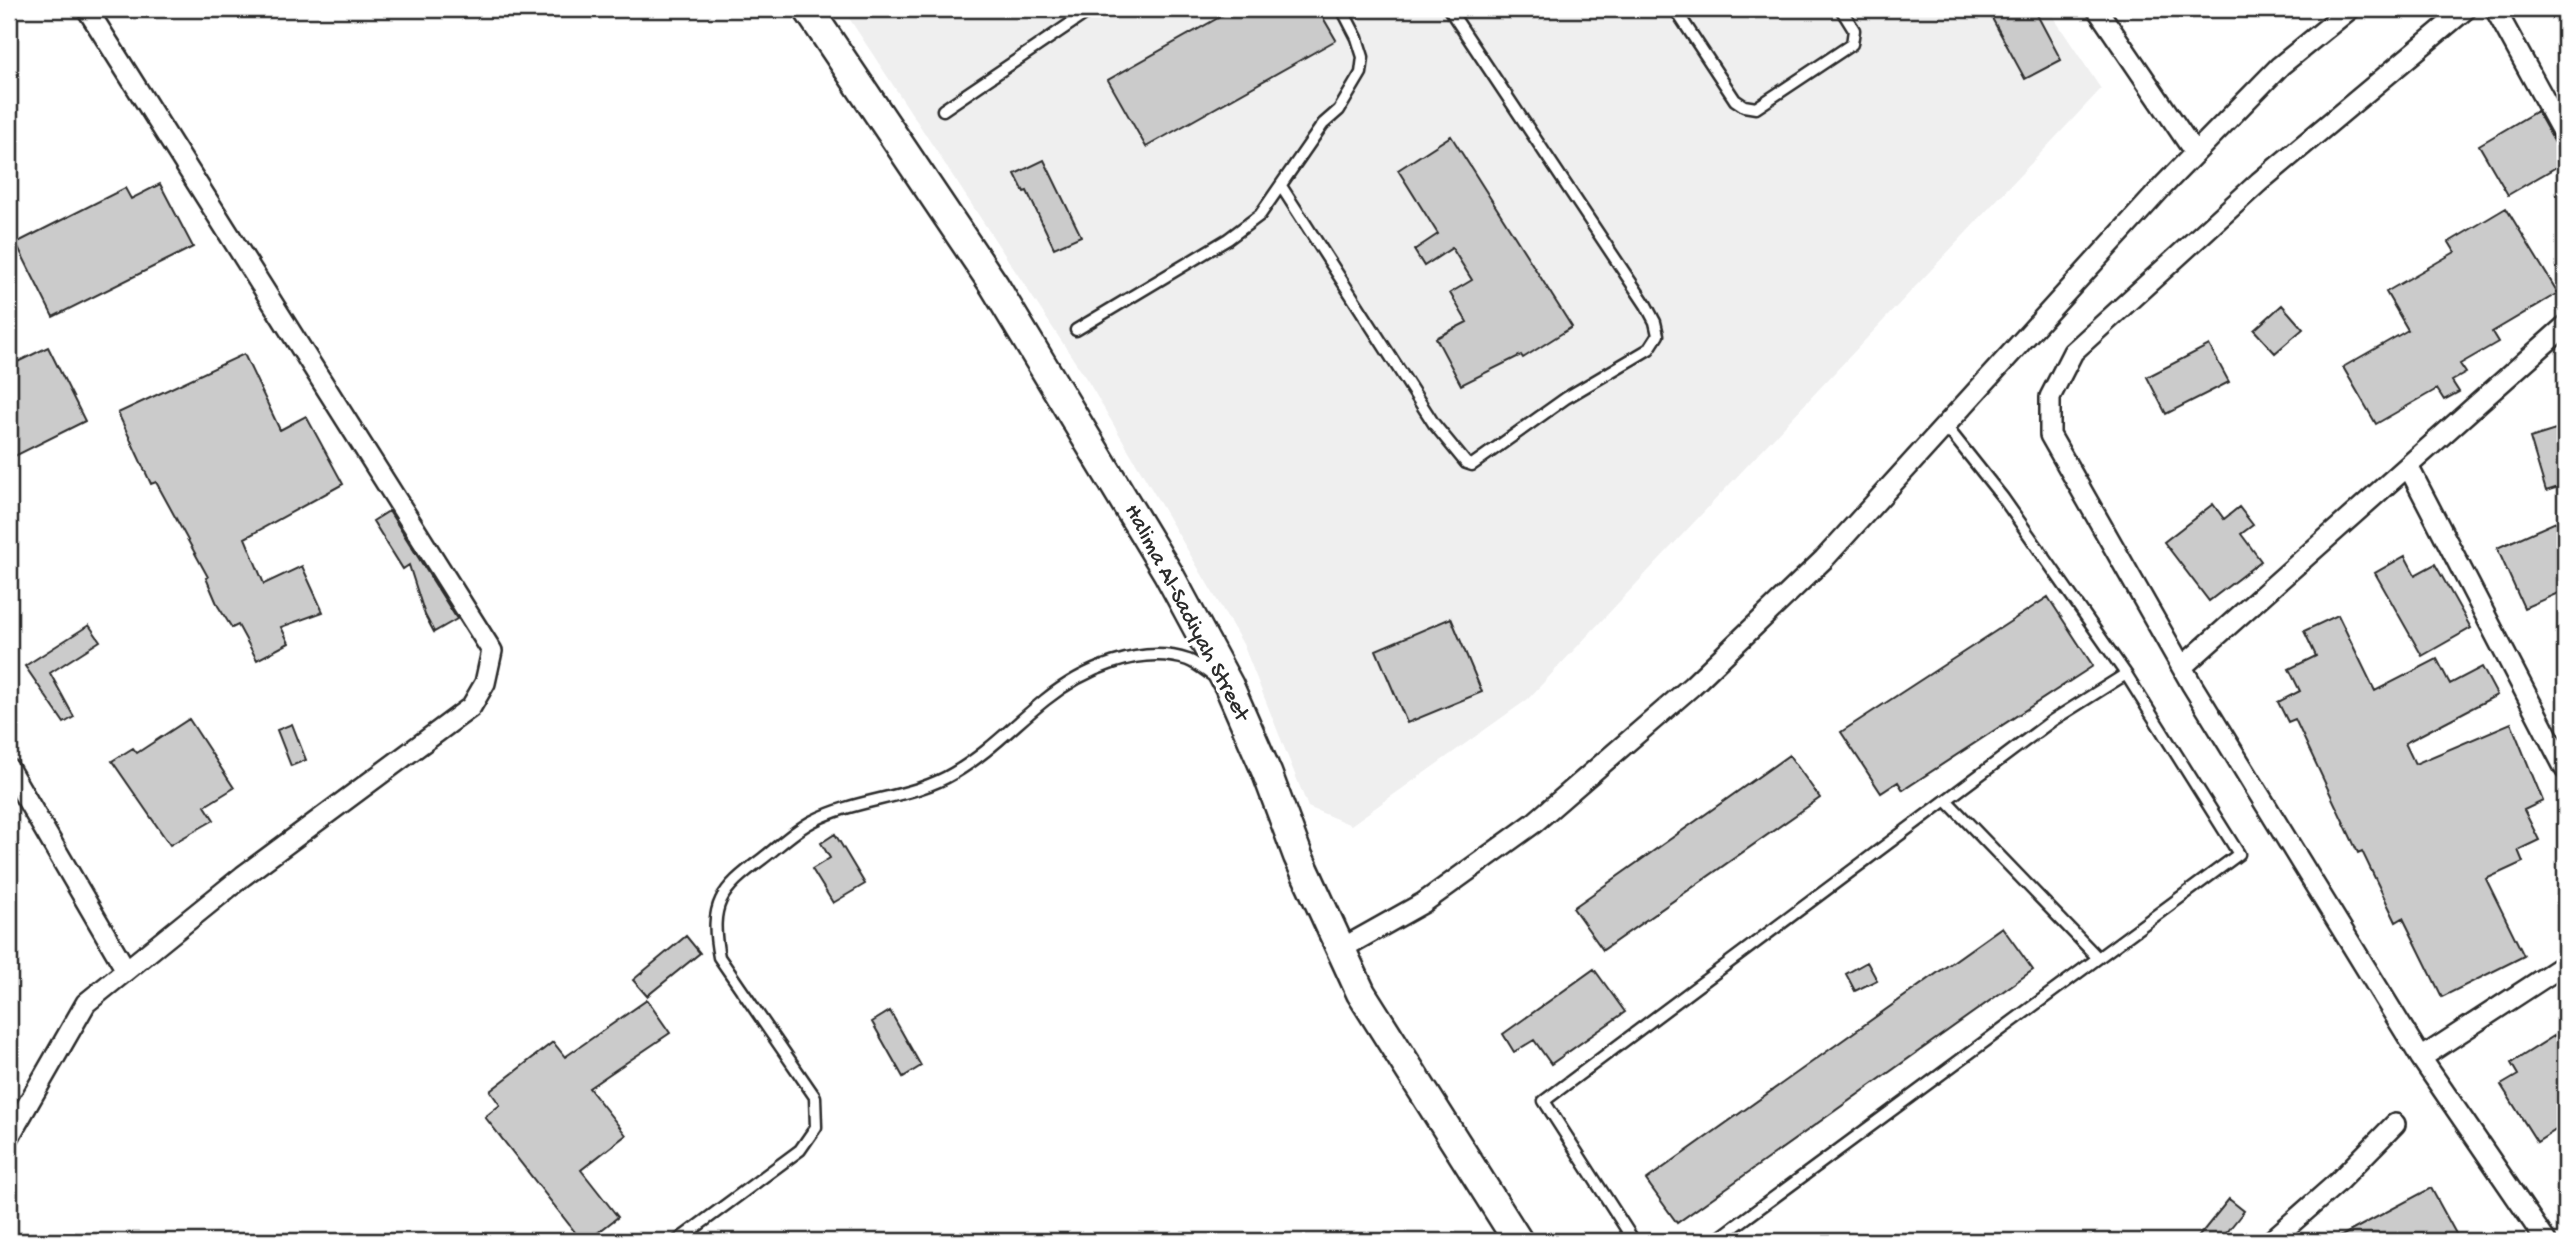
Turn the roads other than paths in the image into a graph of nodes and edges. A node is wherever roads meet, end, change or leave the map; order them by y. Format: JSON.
{"nodes":[{"id":1,"x":87,"y":9,"type":"edge"},
{"id":2,"x":808,"y":9,"type":"edge"},
{"id":3,"x":1091,"y":9,"type":"edge"},
{"id":4,"x":1342,"y":9,"type":"edge"},
{"id":5,"x":1449,"y":9,"type":"edge"},
{"id":6,"x":1675,"y":9,"type":"edge"},
{"id":7,"x":1841,"y":9,"type":"edge"},
{"id":8,"x":2350,"y":9,"type":"edge"},
{"id":9,"x":2466,"y":9,"type":"edge"},
{"id":10,"x":2495,"y":9,"type":"edge"},
{"id":11,"x":2101,"y":10,"type":"edge"},
{"id":12,"x":943,"y":110,"type":"dead end"},
{"id":13,"x":2565,"y":137,"type":"edge"},
{"id":14,"x":2195,"y":153,"type":"junction"},
{"id":15,"x":1280,"y":186,"type":"junction"},
{"id":16,"x":2565,"y":326,"type":"edge"},
{"id":17,"x":1076,"y":330,"type":"dead end"},
{"id":18,"x":1944,"y":425,"type":"junction"},
{"id":19,"x":2408,"y":466,"type":"junction"},
{"id":20,"x":2182,"y":667,"type":"junction"},
{"id":21,"x":2126,"y":674,"type":"junction"},
{"id":22,"x":1229,"y":686,"type":"junction"},
{"id":23,"x":9,"y":769,"type":"edge"},
{"id":24,"x":2565,"y":769,"type":"edge"},
{"id":25,"x":1946,"y":800,"type":"junction"},
{"id":26,"x":1341,"y":949,"type":"junction"},
{"id":27,"x":2098,"y":958,"type":"junction"},
{"id":28,"x":2565,"y":964,"type":"edge"},
{"id":29,"x":126,"y":970,"type":"junction"},
{"id":30,"x":2421,"y":1058,"type":"junction"},
{"id":31,"x":2395,"y":1124,"type":"dead end"},
{"id":32,"x":9,"y":1137,"type":"edge"},
{"id":33,"x":677,"y":1241,"type":"edge"},
{"id":34,"x":1517,"y":1241,"type":"edge"},
{"id":35,"x":1634,"y":1241,"type":"edge"},
{"id":36,"x":1715,"y":1241,"type":"edge"},
{"id":37,"x":2271,"y":1241,"type":"edge"},
{"id":38,"x":2546,"y":1241,"type":"edge"}],
"edges":[{"from":1,"to":29,"type":"street"},
{"from":2,"to":22,"type":"street","name":"Halima Al-Sadiyah Street"},
{"from":3,"to":12,"type":"lane"},
{"from":4,"to":15,"type":"lane"},
{"from":5,"to":15,"type":"lane"},
{"from":6,"to":7,"type":"lane"},
{"from":8,"to":14,"type":"street"},
{"from":9,"to":20,"type":"street"},
{"from":10,"to":13,"type":"street"},
{"from":11,"to":14,"type":"street"},
{"from":14,"to":18,"type":"street"},
{"from":15,"to":17,"type":"lane"},
{"from":16,"to":19,"type":"street"},
{"from":18,"to":21,"type":"lane"},
{"from":18,"to":26,"type":"street"},
{"from":19,"to":20,"type":"street"},
{"from":19,"to":24,"type":"street"},
{"from":20,"to":30,"type":"street"},
{"from":21,"to":25,"type":"lane"},
{"from":21,"to":27,"type":"lane"},
{"from":22,"to":26,"type":"street","name":"Halima Al-Sadiyah Street"},
{"from":22,"to":33,"type":"lane"},
{"from":23,"to":29,"type":"street"},
{"from":25,"to":27,"type":"lane"},
{"from":25,"to":35,"type":"lane"},
{"from":26,"to":34,"type":"street","name":"Halima Al-Sadiyah Street"},
{"from":27,"to":36,"type":"lane"},
{"from":28,"to":30,"type":"street"},
{"from":29,"to":32,"type":"street"},
{"from":30,"to":38,"type":"street"},
{"from":31,"to":37,"type":"street"}]}
